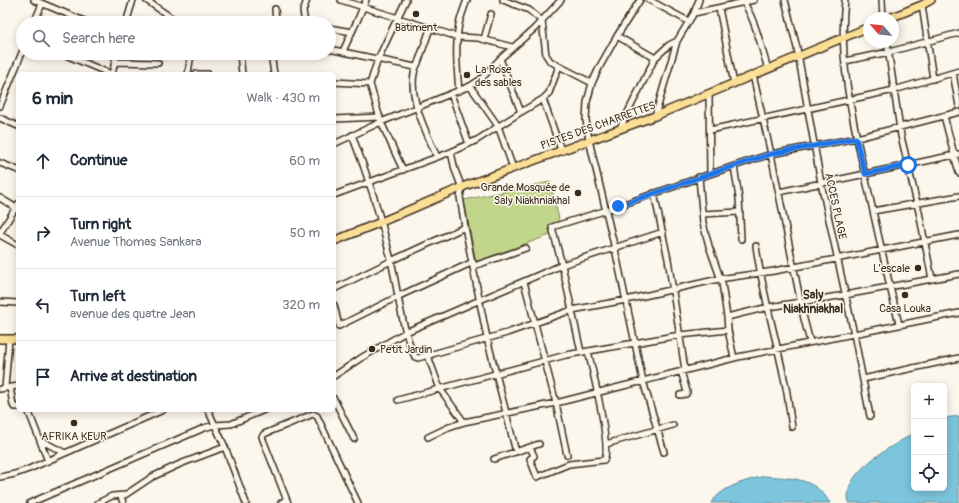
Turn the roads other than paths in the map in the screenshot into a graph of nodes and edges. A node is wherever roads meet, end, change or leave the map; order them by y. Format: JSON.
{"nodes":[{"id":1,"x":34,"y":0,"type":"edge"},
{"id":2,"x":133,"y":0,"type":"edge"},
{"id":3,"x":148,"y":0,"type":"edge"},
{"id":4,"x":307,"y":0,"type":"edge"},
{"id":5,"x":341,"y":0,"type":"edge"},
{"id":6,"x":366,"y":0,"type":"edge"},
{"id":7,"x":406,"y":0,"type":"edge"},
{"id":8,"x":467,"y":0,"type":"edge"},
{"id":9,"x":503,"y":0,"type":"edge"},
{"id":10,"x":561,"y":0,"type":"edge"},
{"id":11,"x":640,"y":0,"type":"edge"},
{"id":12,"x":649,"y":0,"type":"edge"},
{"id":13,"x":699,"y":0,"type":"edge"},
{"id":14,"x":754,"y":0,"type":"edge"},
{"id":15,"x":785,"y":0,"type":"edge"},
{"id":16,"x":845,"y":0,"type":"edge"},
{"id":17,"x":882,"y":0,"type":"edge"},
{"id":18,"x":931,"y":0,"type":"edge"},
{"id":19,"x":742,"y":1,"type":"edge"},
{"id":20,"x":516,"y":2,"type":"edge"},
{"id":21,"x":42,"y":4,"type":"junction"},
{"id":22,"x":922,"y":5,"type":"junction"},
{"id":23,"x":364,"y":7,"type":"junction"},
{"id":24,"x":719,"y":8,"type":"junction"},
{"id":25,"x":274,"y":9,"type":"dead end"},
{"id":26,"x":883,"y":12,"type":"edge"},
{"id":27,"x":694,"y":13,"type":"junction"},
{"id":28,"x":491,"y":14,"type":"dead end"},
{"id":29,"x":899,"y":14,"type":"edge"},
{"id":30,"x":37,"y":16,"type":"edge"},
{"id":31,"x":72,"y":16,"type":"edge"},
{"id":32,"x":128,"y":16,"type":"edge"},
{"id":33,"x":169,"y":16,"type":"edge"},
{"id":34,"x":275,"y":16,"type":"edge"},
{"id":35,"x":304,"y":16,"type":"edge"},
{"id":36,"x":398,"y":17,"type":"junction"},
{"id":37,"x":542,"y":21,"type":"junction"},
{"id":38,"x":688,"y":21,"type":"junction"},
{"id":39,"x":430,"y":28,"type":"junction"},
{"id":40,"x":336,"y":29,"type":"edge"},
{"id":41,"x":863,"y":30,"type":"edge"},
{"id":42,"x":352,"y":32,"type":"junction"},
{"id":43,"x":959,"y":33,"type":"edge"},
{"id":44,"x":617,"y":36,"type":"junction"},
{"id":45,"x":458,"y":37,"type":"junction"},
{"id":46,"x":843,"y":38,"type":"junction"},
{"id":47,"x":484,"y":39,"type":"junction"},
{"id":48,"x":677,"y":41,"type":"junction"},
{"id":49,"x":927,"y":42,"type":"junction"},
{"id":50,"x":512,"y":47,"type":"junction"},
{"id":51,"x":888,"y":48,"type":"edge"},
{"id":52,"x":336,"y":50,"type":"edge"},
{"id":53,"x":342,"y":51,"type":"junction"},
{"id":54,"x":889,"y":52,"type":"junction"},
{"id":55,"x":798,"y":56,"type":"junction"},
{"id":56,"x":655,"y":58,"type":"junction"},
{"id":57,"x":378,"y":59,"type":"junction"},
{"id":58,"x":500,"y":59,"type":"junction"},
{"id":59,"x":20,"y":60,"type":"edge"},
{"id":60,"x":78,"y":60,"type":"edge"},
{"id":61,"x":190,"y":60,"type":"edge"},
{"id":62,"x":241,"y":60,"type":"edge"},
{"id":63,"x":272,"y":60,"type":"edge"},
{"id":64,"x":845,"y":61,"type":"junction"},
{"id":65,"x":115,"y":62,"type":"joint"},
{"id":66,"x":158,"y":63,"type":"dead end"},
{"id":67,"x":559,"y":66,"type":"junction"},
{"id":68,"x":415,"y":67,"type":"junction"},
{"id":69,"x":768,"y":68,"type":"junction"},
{"id":70,"x":959,"y":71,"type":"edge"},
{"id":71,"x":17,"y":72,"type":"edge"},
{"id":72,"x":106,"y":72,"type":"edge"},
{"id":73,"x":112,"y":72,"type":"edge"},
{"id":74,"x":188,"y":72,"type":"edge"},
{"id":75,"x":242,"y":72,"type":"edge"},
{"id":76,"x":274,"y":72,"type":"edge"},
{"id":77,"x":953,"y":73,"type":"junction"},
{"id":78,"x":753,"y":75,"type":"junction"},
{"id":79,"x":16,"y":76,"type":"edge"},
{"id":80,"x":933,"y":79,"type":"junction"},
{"id":81,"x":336,"y":82,"type":"edge"},
{"id":82,"x":592,"y":83,"type":"junction"},
{"id":83,"x":370,"y":84,"type":"junction"},
{"id":84,"x":734,"y":84,"type":"junction"},
{"id":85,"x":470,"y":86,"type":"junction"},
{"id":86,"x":894,"y":90,"type":"junction"},
{"id":87,"x":459,"y":91,"type":"junction"},
{"id":88,"x":451,"y":94,"type":"junction"},
{"id":89,"x":710,"y":94,"type":"junction"},
{"id":90,"x":543,"y":100,"type":"junction"},
{"id":91,"x":850,"y":100,"type":"junction"},
{"id":92,"x":0,"y":106,"type":"edge"},
{"id":93,"x":959,"y":106,"type":"edge"},
{"id":94,"x":416,"y":107,"type":"junction"},
{"id":95,"x":808,"y":109,"type":"junction"},
{"id":96,"x":521,"y":112,"type":"junction"},
{"id":97,"x":959,"y":112,"type":"edge"},
{"id":98,"x":655,"y":116,"type":"junction"},
{"id":99,"x":944,"y":116,"type":"junction"},
{"id":100,"x":0,"y":118,"type":"edge"},
{"id":101,"x":763,"y":118,"type":"junction"},
{"id":102,"x":336,"y":119,"type":"edge"},
{"id":103,"x":380,"y":119,"type":"junction"},
{"id":104,"x":16,"y":125,"type":"edge"},
{"id":105,"x":498,"y":126,"type":"junction"},
{"id":106,"x":900,"y":127,"type":"junction"},
{"id":107,"x":619,"y":130,"type":"junction"},
{"id":108,"x":710,"y":130,"type":"junction"},
{"id":109,"x":352,"y":135,"type":"junction"},
{"id":110,"x":856,"y":138,"type":"junction"},
{"id":111,"x":589,"y":140,"type":"junction"},
{"id":112,"x":336,"y":143,"type":"edge"},
{"id":113,"x":469,"y":144,"type":"junction"},
{"id":114,"x":814,"y":146,"type":"junction"},
{"id":115,"x":561,"y":150,"type":"junction"},
{"id":116,"x":451,"y":152,"type":"junction"},
{"id":117,"x":771,"y":154,"type":"junction"},
{"id":118,"x":957,"y":154,"type":"edge"},
{"id":119,"x":437,"y":157,"type":"junction"},
{"id":120,"x":0,"y":163,"type":"edge"},
{"id":121,"x":908,"y":165,"type":"junction"},
{"id":122,"x":734,"y":166,"type":"junction"},
{"id":123,"x":514,"y":168,"type":"junction"},
{"id":124,"x":16,"y":169,"type":"edge"},
{"id":125,"x":403,"y":170,"type":"junction"},
{"id":126,"x":959,"y":173,"type":"edge"},
{"id":127,"x":710,"y":174,"type":"junction"},
{"id":128,"x":865,"y":174,"type":"junction"},
{"id":129,"x":699,"y":177,"type":"junction"},
{"id":130,"x":370,"y":181,"type":"junction"},
{"id":131,"x":821,"y":183,"type":"junction"},
{"id":132,"x":462,"y":188,"type":"junction"},
{"id":133,"x":779,"y":192,"type":"junction"},
{"id":134,"x":336,"y":194,"type":"edge"},
{"id":135,"x":654,"y":194,"type":"junction"},
{"id":136,"x":959,"y":196,"type":"edge"},
{"id":137,"x":0,"y":198,"type":"edge"},
{"id":138,"x":917,"y":203,"type":"junction"},
{"id":139,"x":16,"y":206,"type":"edge"},
{"id":140,"x":16,"y":209,"type":"edge"},
{"id":141,"x":607,"y":210,"type":"junction"},
{"id":142,"x":873,"y":211,"type":"junction"},
{"id":143,"x":740,"y":212,"type":"junction"},
{"id":144,"x":702,"y":214,"type":"junction"},
{"id":145,"x":381,"y":222,"type":"junction"},
{"id":146,"x":465,"y":227,"type":"junction"},
{"id":147,"x":663,"y":232,"type":"junction"},
{"id":148,"x":0,"y":234,"type":"edge"},
{"id":149,"x":959,"y":235,"type":"edge"},
{"id":150,"x":741,"y":239,"type":"dead end"},
{"id":151,"x":336,"y":240,"type":"edge"},
{"id":152,"x":925,"y":241,"type":"junction"},
{"id":153,"x":16,"y":244,"type":"edge"},
{"id":154,"x":756,"y":246,"type":"dead end"},
{"id":155,"x":526,"y":248,"type":"dead end"},
{"id":156,"x":615,"y":249,"type":"junction"},
{"id":157,"x":881,"y":249,"type":"junction"},
{"id":158,"x":837,"y":258,"type":"junction"},
{"id":159,"x":391,"y":260,"type":"junction"},
{"id":160,"x":474,"y":264,"type":"junction"},
{"id":161,"x":562,"y":265,"type":"junction"},
{"id":162,"x":794,"y":267,"type":"junction"},
{"id":163,"x":760,"y":274,"type":"junction"},
{"id":164,"x":959,"y":274,"type":"edge"},
{"id":165,"x":719,"y":279,"type":"junction"},
{"id":166,"x":932,"y":279,"type":"junction"},
{"id":167,"x":524,"y":282,"type":"junction"},
{"id":168,"x":889,"y":286,"type":"junction"},
{"id":169,"x":336,"y":288,"type":"edge"},
{"id":170,"x":673,"y":289,"type":"junction"},
{"id":171,"x":846,"y":295,"type":"junction"},
{"id":172,"x":399,"y":296,"type":"junction"},
{"id":173,"x":480,"y":300,"type":"junction"},
{"id":174,"x":626,"y":300,"type":"junction"},
{"id":175,"x":0,"y":302,"type":"edge"},
{"id":176,"x":16,"y":303,"type":"edge"},
{"id":177,"x":801,"y":303,"type":"junction"},
{"id":178,"x":769,"y":307,"type":"junction"},
{"id":179,"x":572,"y":310,"type":"junction"},
{"id":180,"x":336,"y":313,"type":"edge"},
{"id":181,"x":959,"y":313,"type":"edge"},
{"id":182,"x":727,"y":317,"type":"junction"},
{"id":183,"x":535,"y":324,"type":"junction"},
{"id":184,"x":899,"y":324,"type":"junction"},
{"id":185,"x":728,"y":330,"type":"junction"},
{"id":186,"x":406,"y":332,"type":"junction"},
{"id":187,"x":854,"y":334,"type":"junction"},
{"id":188,"x":680,"y":335,"type":"junction"},
{"id":189,"x":0,"y":338,"type":"edge"},
{"id":190,"x":487,"y":338,"type":"junction"},
{"id":191,"x":9,"y":339,"type":"junction"},
{"id":192,"x":16,"y":339,"type":"edge"},
{"id":193,"x":810,"y":342,"type":"junction"},
{"id":194,"x":634,"y":343,"type":"junction"},
{"id":195,"x":777,"y":348,"type":"junction"},
{"id":196,"x":588,"y":351,"type":"junction"},
{"id":197,"x":581,"y":352,"type":"junction"},
{"id":198,"x":428,"y":356,"type":"junction"},
{"id":199,"x":734,"y":358,"type":"junction"},
{"id":200,"x":959,"y":358,"type":"edge"},
{"id":201,"x":544,"y":360,"type":"junction"},
{"id":202,"x":683,"y":371,"type":"junction"},
{"id":203,"x":497,"y":373,"type":"junction"},
{"id":204,"x":336,"y":375,"type":"edge"},
{"id":205,"x":864,"y":379,"type":"junction"},
{"id":206,"x":643,"y":380,"type":"junction"},
{"id":207,"x":16,"y":386,"type":"edge"},
{"id":208,"x":5,"y":388,"type":"edge"},
{"id":209,"x":440,"y":389,"type":"junction"},
{"id":210,"x":597,"y":392,"type":"junction"},
{"id":211,"x":680,"y":395,"type":"dead end"},
{"id":212,"x":398,"y":400,"type":"dead end"},
{"id":213,"x":336,"y":403,"type":"edge"},
{"id":214,"x":556,"y":403,"type":"junction"},
{"id":215,"x":16,"y":407,"type":"edge"},
{"id":216,"x":29,"y":412,"type":"edge"},
{"id":217,"x":158,"y":412,"type":"edge"},
{"id":218,"x":209,"y":412,"type":"edge"},
{"id":219,"x":259,"y":412,"type":"edge"},
{"id":220,"x":507,"y":413,"type":"junction"},
{"id":221,"x":870,"y":416,"type":"dead end"},
{"id":222,"x":464,"y":422,"type":"junction"},
{"id":223,"x":214,"y":425,"type":"junction"},
{"id":224,"x":673,"y":425,"type":"dead end"},
{"id":225,"x":792,"y":427,"type":"dead end"},
{"id":226,"x":658,"y":430,"type":"junction"},
{"id":227,"x":428,"y":436,"type":"dead end"},
{"id":228,"x":354,"y":439,"type":"dead end"},
{"id":229,"x":40,"y":440,"type":"junction"},
{"id":230,"x":539,"y":444,"type":"dead end"},
{"id":231,"x":606,"y":444,"type":"junction"},
{"id":232,"x":224,"y":447,"type":"junction"},
{"id":233,"x":530,"y":447,"type":"junction"},
{"id":234,"x":516,"y":452,"type":"junction"},
{"id":235,"x":664,"y":452,"type":"dead end"},
{"id":236,"x":65,"y":453,"type":"junction"},
{"id":237,"x":567,"y":455,"type":"dead end"},
{"id":238,"x":494,"y":460,"type":"dead end"},
{"id":239,"x":48,"y":461,"type":"junction"},
{"id":240,"x":0,"y":477,"type":"edge"},
{"id":241,"x":121,"y":496,"type":"junction"},
{"id":242,"x":287,"y":502,"type":"edge"},
{"id":243,"x":30,"y":503,"type":"edge"},
{"id":244,"x":98,"y":503,"type":"edge"},
{"id":245,"x":123,"y":503,"type":"edge"},
{"id":246,"x":246,"y":503,"type":"edge"},
{"id":247,"x":281,"y":503,"type":"edge"},
{"id":248,"x":358,"y":503,"type":"edge"}],
"edges":[{"from":1,"to":21,"type":"street"},
{"from":2,"to":32,"type":"street"},
{"from":3,"to":33,"type":"street"},
{"from":4,"to":35,"type":"street"},
{"from":5,"to":23,"type":"street"},
{"from":6,"to":23,"type":"street"},
{"from":7,"to":36,"type":"street"},
{"from":8,"to":45,"type":"street"},
{"from":9,"to":20,"type":"street"},
{"from":10,"to":37,"type":"street"},
{"from":11,"to":44,"type":"street"},
{"from":12,"to":38,"type":"street"},
{"from":13,"to":27,"type":"street"},
{"from":14,"to":19,"type":"street"},
{"from":15,"to":55,"type":"street","name":"ACCES PLAGE"},
{"from":16,"to":46,"type":"street"},
{"from":17,"to":26,"type":"street"},
{"from":18,"to":22,"type":"main road"},
{"from":19,"to":24,"type":"street"},
{"from":19,"to":69,"type":"street"},
{"from":20,"to":37,"type":"street"},
{"from":21,"to":30,"type":"street"},
{"from":21,"to":31,"type":"street"},
{"from":22,"to":29,"type":"main road"},
{"from":22,"to":49,"type":"street"},
{"from":23,"to":36,"type":"street"},
{"from":23,"to":42,"type":"street"},
{"from":24,"to":27,"type":"street"},
{"from":24,"to":84,"type":"street"},
{"from":25,"to":34,"type":"street"},
{"from":27,"to":38,"type":"street"},
{"from":28,"to":47,"type":"street"},
{"from":36,"to":39,"type":"street"},
{"from":36,"to":57,"type":"street"},
{"from":37,"to":50,"type":"street"},
{"from":37,"to":67,"type":"street"},
{"from":38,"to":48,"type":"street"},
{"from":39,"to":45,"type":"street"},
{"from":39,"to":68,"type":"street"},
{"from":40,"to":42,"type":"street"},
{"from":41,"to":46,"type":"main road","name":"PISTES DES CHARRETTES"},
{"from":42,"to":53,"type":"street"},
{"from":43,"to":49,"type":"street"},
{"from":44,"to":56,"type":"street"},
{"from":44,"to":82,"type":"street"},
{"from":45,"to":47,"type":"street"},
{"from":45,"to":87,"type":"street"},
{"from":46,"to":55,"type":"main road","name":"PISTES DES CHARRETTES"},
{"from":46,"to":64,"type":"street"},
{"from":47,"to":50,"type":"street"},
{"from":48,"to":56,"type":"street"},
{"from":48,"to":98,"type":"street"},
{"from":49,"to":54,"type":"street"},
{"from":49,"to":80,"type":"street"},
{"from":50,"to":58,"type":"street"},
{"from":51,"to":54,"type":"street"},
{"from":52,"to":53,"type":"street"},
{"from":53,"to":57,"type":"street"},
{"from":54,"to":64,"type":"street"},
{"from":54,"to":86,"type":"street"},
{"from":55,"to":69,"type":"main road","name":"PISTES DES CHARRETTES"},
{"from":55,"to":95,"type":"street","name":"ACCES PLAGE"},
{"from":56,"to":107,"type":"street"},
{"from":57,"to":68,"type":"street"},
{"from":57,"to":83,"type":"street"},
{"from":58,"to":85,"type":"street"},
{"from":58,"to":96,"type":"street"},
{"from":59,"to":71,"type":"street"},
{"from":60,"to":72,"type":"street"},
{"from":61,"to":74,"type":"street"},
{"from":62,"to":75,"type":"street"},
{"from":63,"to":76,"type":"street"},
{"from":64,"to":91,"type":"street"},
{"from":65,"to":66,"type":"street"},
{"from":65,"to":73,"type":"street"},
{"from":67,"to":82,"type":"street"},
{"from":67,"to":90,"type":"street"},
{"from":68,"to":94,"type":"street"},
{"from":69,"to":78,"type":"main road","name":"PISTES DES CHARRETTES"},
{"from":70,"to":77,"type":"street"},
{"from":77,"to":80,"type":"street"},
{"from":77,"to":93,"type":"street"},
{"from":78,"to":84,"type":"main road","name":"PISTES DES CHARRETTES"},
{"from":78,"to":101,"type":"street"},
{"from":79,"to":92,"type":"street"},
{"from":80,"to":86,"type":"street"},
{"from":81,"to":83,"type":"street"},
{"from":82,"to":111,"type":"street"},
{"from":83,"to":103,"type":"street"},
{"from":84,"to":89,"type":"main road","name":"PISTES DES CHARRETTES"},
{"from":85,"to":87,"type":"street"},
{"from":85,"to":105,"type":"street"},
{"from":86,"to":91,"type":"street"},
{"from":86,"to":106,"type":"street"},
{"from":87,"to":88,"type":"street"},
{"from":88,"to":94,"type":"street"},
{"from":88,"to":113,"type":"street"},
{"from":89,"to":98,"type":"main road","name":"PISTES DES CHARRETTES"},
{"from":89,"to":108,"type":"street"},
{"from":90,"to":96,"type":"street"},
{"from":90,"to":115,"type":"street"},
{"from":91,"to":95,"type":"street"},
{"from":91,"to":110,"type":"street"},
{"from":94,"to":103,"type":"street"},
{"from":94,"to":119,"type":"street"},
{"from":95,"to":101,"type":"street"},
{"from":95,"to":114,"type":"street","name":"ACCES PLAGE"},
{"from":96,"to":105,"type":"street"},
{"from":97,"to":99,"type":"street"},
{"from":98,"to":107,"type":"main road","name":"PISTES DES CHARRETTES"},
{"from":99,"to":106,"type":"street"},
{"from":99,"to":118,"type":"street"},
{"from":100,"to":104,"type":"street"},
{"from":101,"to":108,"type":"street"},
{"from":101,"to":117,"type":"street"},
{"from":102,"to":103,"type":"street"},
{"from":103,"to":109,"type":"street"},
{"from":103,"to":125,"type":"street"},
{"from":105,"to":113,"type":"street"},
{"from":105,"to":123,"type":"street"},
{"from":106,"to":110,"type":"street"},
{"from":106,"to":121,"type":"street"},
{"from":107,"to":111,"type":"main road","name":"PISTES DES CHARRETTES"},
{"from":108,"to":127,"type":"street"},
{"from":109,"to":112,"type":"street"},
{"from":109,"to":130,"type":"street"},
{"from":110,"to":114,"type":"street"},
{"from":110,"to":128,"type":"street"},
{"from":111,"to":115,"type":"main road","name":"PISTES DES CHARRETTES"},
{"from":111,"to":141,"type":"street"},
{"from":113,"to":116,"type":"street"},
{"from":114,"to":117,"type":"street"},
{"from":114,"to":131,"type":"street","name":"ACCES PLAGE"},
{"from":115,"to":123,"type":"main road","name":"PISTES DES CHARRETTES"},
{"from":116,"to":119,"type":"street"},
{"from":116,"to":132,"type":"street"},
{"from":117,"to":122,"type":"street"},
{"from":117,"to":133,"type":"street"},
{"from":118,"to":121,"type":"street"},
{"from":118,"to":126,"type":"street"},
{"from":119,"to":125,"type":"street"},
{"from":120,"to":124,"type":"street"},
{"from":121,"to":128,"type":"street"},
{"from":121,"to":138,"type":"street"},
{"from":122,"to":127,"type":"street"},
{"from":122,"to":143,"type":"street"},
{"from":123,"to":132,"type":"main road","name":"PISTES DES CHARRETTES"},
{"from":125,"to":130,"type":"street"},
{"from":127,"to":129,"type":"street"},
{"from":128,"to":131,"type":"street"},
{"from":128,"to":142,"type":"street"},
{"from":129,"to":135,"type":"street"},
{"from":129,"to":144,"type":"street"},
{"from":130,"to":134,"type":"street"},
{"from":130,"to":145,"type":"street"},
{"from":131,"to":133,"type":"street"},
{"from":131,"to":158,"type":"street","name":"ACCES PLAGE"},
{"from":132,"to":145,"type":"main road","name":"PISTES DES CHARRETTES"},
{"from":132,"to":146,"type":"street"},
{"from":133,"to":162,"type":"street"},
{"from":135,"to":141,"type":"street"},
{"from":135,"to":147,"type":"street"},
{"from":136,"to":138,"type":"street"},
{"from":137,"to":139,"type":"street"},
{"from":138,"to":142,"type":"street"},
{"from":138,"to":152,"type":"street"},
{"from":140,"to":148,"type":"street"},
{"from":141,"to":156,"type":"street"},
{"from":141,"to":161,"type":"street"},
{"from":142,"to":157,"type":"street"},
{"from":143,"to":144,"type":"street"},
{"from":143,"to":150,"type":"street"},
{"from":144,"to":165,"type":"street"},
{"from":145,"to":151,"type":"main road","name":"PISTES DES CHARRETTES"},
{"from":145,"to":159,"type":"street"},
{"from":146,"to":159,"type":"street"},
{"from":146,"to":160,"type":"street"},
{"from":147,"to":156,"type":"street"},
{"from":147,"to":170,"type":"street"},
{"from":148,"to":153,"type":"street"},
{"from":149,"to":152,"type":"street"},
{"from":152,"to":157,"type":"street"},
{"from":152,"to":166,"type":"street"},
{"from":154,"to":163,"type":"street"},
{"from":155,"to":160,"type":"street"},
{"from":156,"to":161,"type":"street"},
{"from":156,"to":174,"type":"street"},
{"from":157,"to":158,"type":"street"},
{"from":157,"to":168,"type":"street"},
{"from":158,"to":162,"type":"street"},
{"from":158,"to":171,"type":"street","name":"ACCES PLAGE"},
{"from":159,"to":169,"type":"street"},
{"from":159,"to":172,"type":"street"},
{"from":160,"to":172,"type":"street"},
{"from":160,"to":173,"type":"street"},
{"from":161,"to":167,"type":"street"},
{"from":161,"to":179,"type":"street"},
{"from":162,"to":163,"type":"street"},
{"from":162,"to":177,"type":"street"},
{"from":163,"to":165,"type":"street"},
{"from":163,"to":178,"type":"street"},
{"from":164,"to":166,"type":"street"},
{"from":165,"to":170,"type":"street"},
{"from":165,"to":182,"type":"street"},
{"from":166,"to":168,"type":"street"},
{"from":167,"to":173,"type":"street"},
{"from":167,"to":183,"type":"street"},
{"from":168,"to":171,"type":"street"},
{"from":168,"to":184,"type":"street"},
{"from":170,"to":174,"type":"street"},
{"from":170,"to":188,"type":"street"},
{"from":171,"to":177,"type":"street"},
{"from":171,"to":187,"type":"street","name":"ACCES PLAGE"},
{"from":172,"to":180,"type":"street"},
{"from":172,"to":186,"type":"street"},
{"from":173,"to":186,"type":"street"},
{"from":173,"to":190,"type":"street"},
{"from":174,"to":179,"type":"street"},
{"from":174,"to":194,"type":"street"},
{"from":175,"to":176,"type":"street"},
{"from":177,"to":178,"type":"street"},
{"from":177,"to":193,"type":"street"},
{"from":178,"to":182,"type":"street"},
{"from":178,"to":195,"type":"street"},
{"from":179,"to":183,"type":"street"},
{"from":179,"to":197,"type":"street"},
{"from":181,"to":184,"type":"street"},
{"from":182,"to":185,"type":"street"},
{"from":183,"to":190,"type":"street"},
{"from":183,"to":201,"type":"street"},
{"from":184,"to":187,"type":"street"},
{"from":185,"to":188,"type":"street"},
{"from":185,"to":199,"type":"street"},
{"from":186,"to":198,"type":"street"},
{"from":186,"to":204,"type":"street"},
{"from":187,"to":193,"type":"street"},
{"from":187,"to":205,"type":"street","name":"ACCES PLAGE"},
{"from":188,"to":194,"type":"street"},
{"from":188,"to":202,"type":"street"},
{"from":189,"to":191,"type":"main road"},
{"from":190,"to":198,"type":"street"},
{"from":190,"to":203,"type":"street"},
{"from":191,"to":192,"type":"main road"},
{"from":191,"to":208,"type":"street"},
{"from":193,"to":195,"type":"street"},
{"from":194,"to":196,"type":"street"},
{"from":194,"to":206,"type":"street"},
{"from":195,"to":199,"type":"street"},
{"from":195,"to":225,"type":"street"},
{"from":196,"to":197,"type":"street"},
{"from":196,"to":210,"type":"street"},
{"from":197,"to":201,"type":"street"},
{"from":198,"to":209,"type":"street"},
{"from":199,"to":202,"type":"street"},
{"from":200,"to":205,"type":"street"},
{"from":201,"to":203,"type":"street"},
{"from":201,"to":214,"type":"street"},
{"from":202,"to":206,"type":"street"},
{"from":202,"to":211,"type":"street"},
{"from":203,"to":209,"type":"street"},
{"from":203,"to":220,"type":"street"},
{"from":205,"to":221,"type":"street","name":"ACCES PLAGE"},
{"from":206,"to":210,"type":"street"},
{"from":206,"to":226,"type":"street"},
{"from":207,"to":208,"type":"street"},
{"from":208,"to":215,"type":"street"},
{"from":209,"to":212,"type":"street"},
{"from":209,"to":222,"type":"street"},
{"from":210,"to":214,"type":"street"},
{"from":210,"to":231,"type":"street"},
{"from":213,"to":228,"type":"street"},
{"from":214,"to":220,"type":"street"},
{"from":214,"to":237,"type":"street"},
{"from":216,"to":229,"type":"street"},
{"from":217,"to":236,"type":"street"},
{"from":218,"to":223,"type":"street"},
{"from":219,"to":223,"type":"street"},
{"from":220,"to":222,"type":"street"},
{"from":220,"to":234,"type":"street"},
{"from":222,"to":227,"type":"street"},
{"from":223,"to":232,"type":"street"},
{"from":223,"to":243,"type":"street"},
{"from":224,"to":226,"type":"street"},
{"from":226,"to":231,"type":"street"},
{"from":226,"to":235,"type":"street"},
{"from":229,"to":236,"type":"street"},
{"from":229,"to":239,"type":"street"},
{"from":230,"to":233,"type":"street"},
{"from":231,"to":233,"type":"street"},
{"from":232,"to":241,"type":"street"},
{"from":232,"to":246,"type":"street"},
{"from":233,"to":234,"type":"street"},
{"from":234,"to":238,"type":"street"},
{"from":236,"to":239,"type":"street"},
{"from":239,"to":240,"type":"street"},
{"from":241,"to":244,"type":"street"},
{"from":241,"to":245,"type":"street"},
{"from":242,"to":247,"type":"street"},
{"from":242,"to":248,"type":"street"}]}
